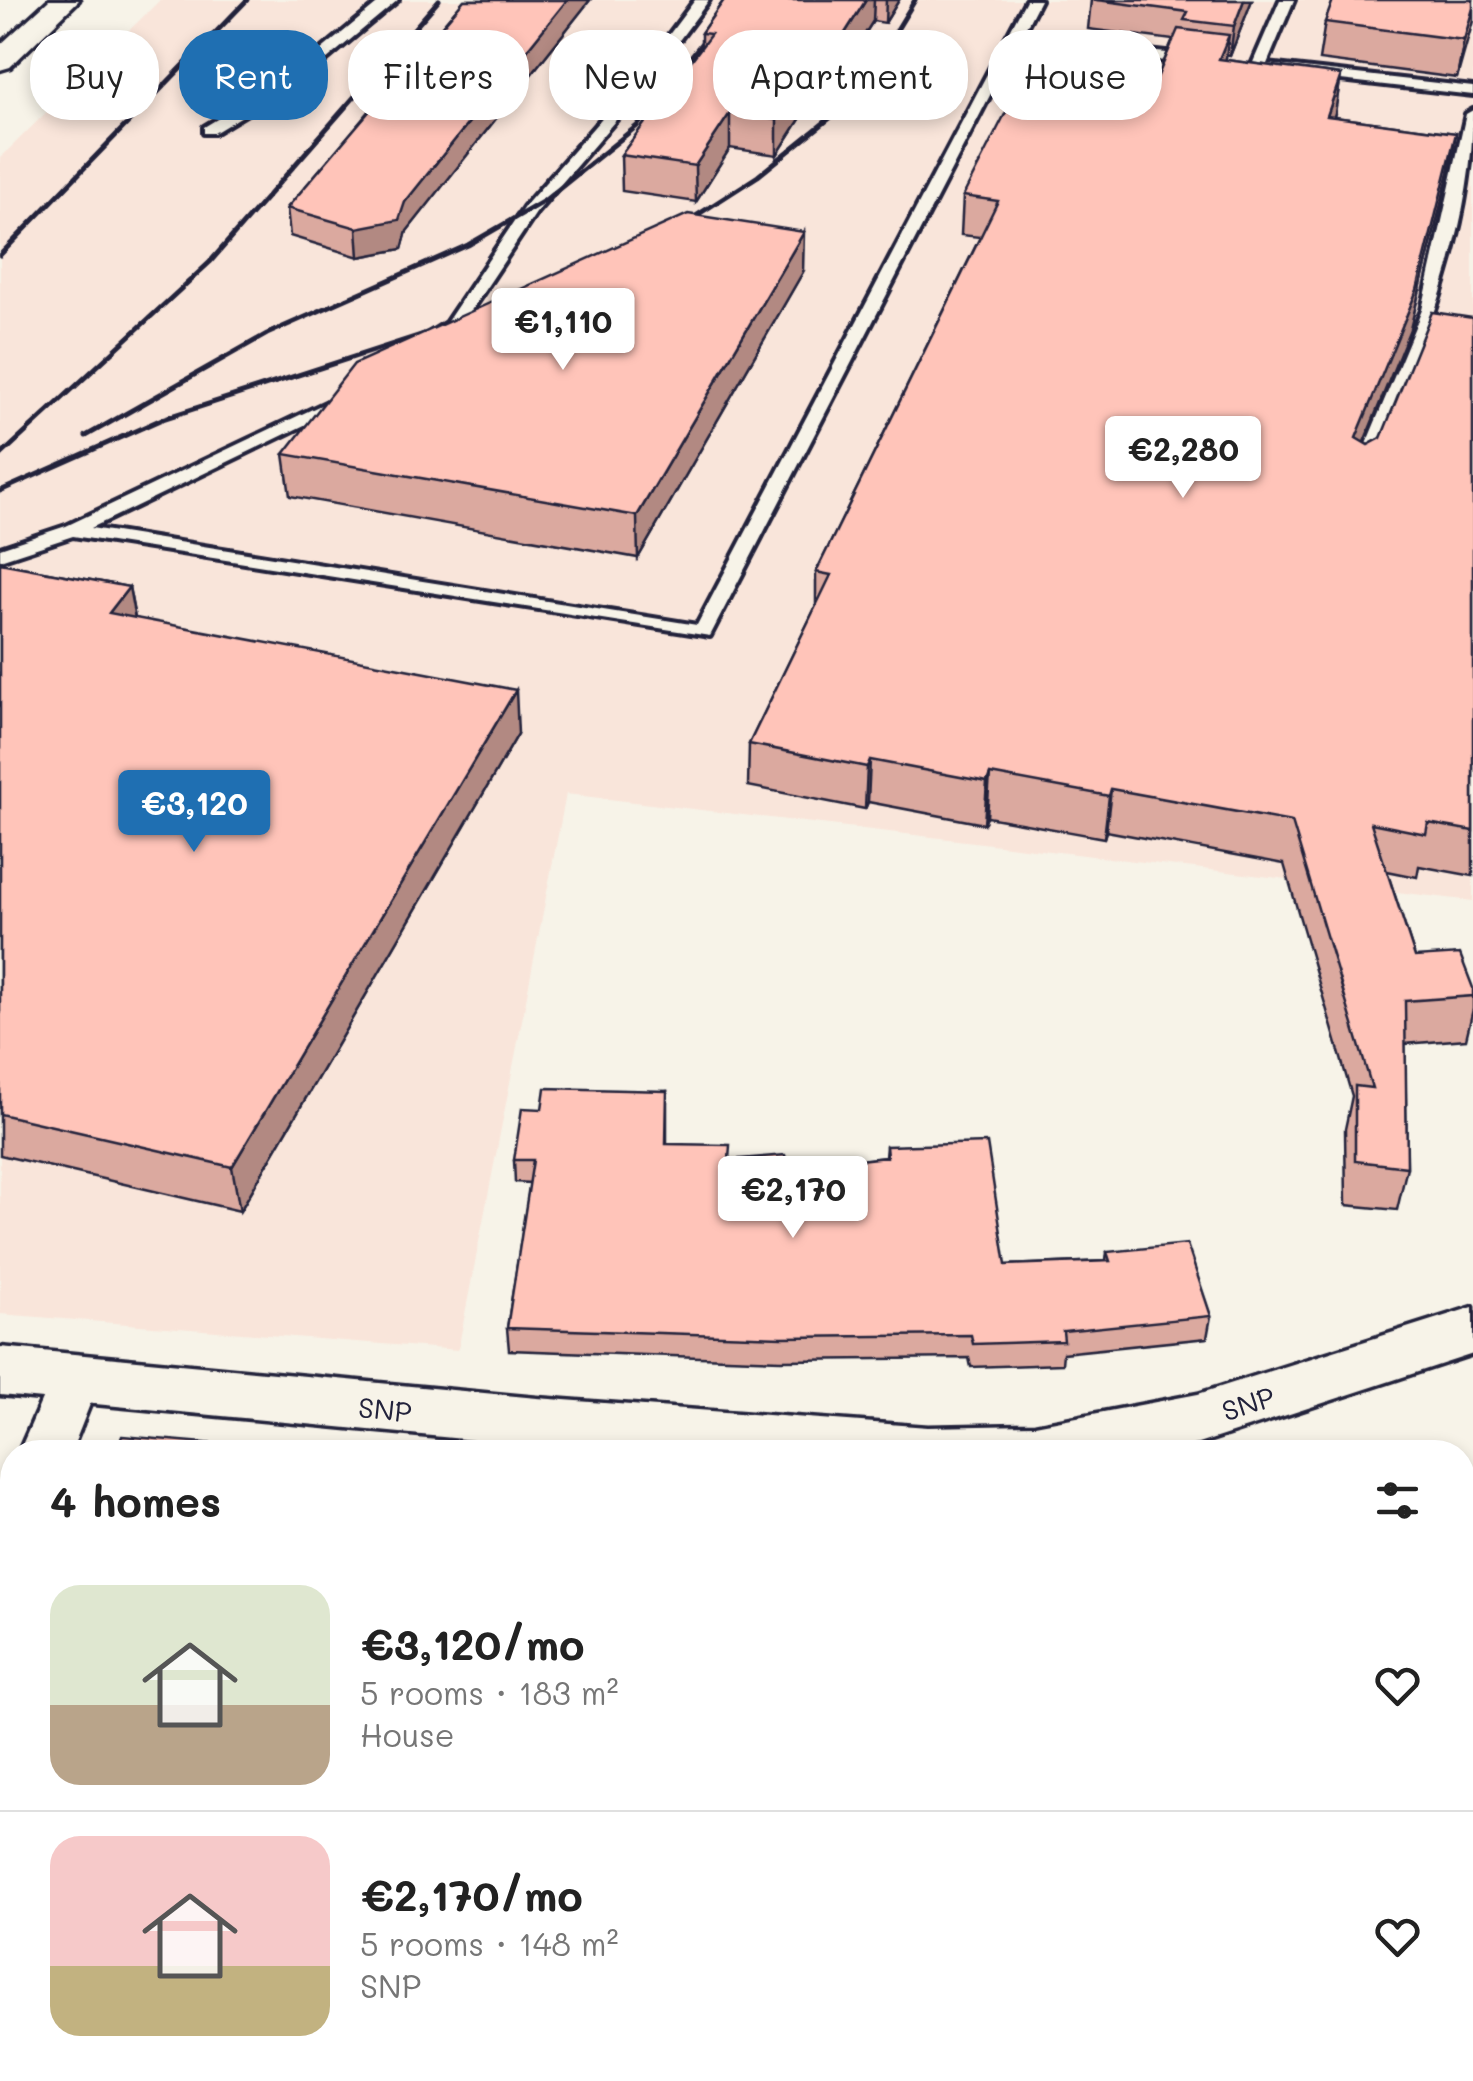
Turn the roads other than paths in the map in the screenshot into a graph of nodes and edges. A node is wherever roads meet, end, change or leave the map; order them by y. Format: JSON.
{"nodes":[{"id":1,"x":65,"y":0,"type":"edge"},
{"id":2,"x":391,"y":0,"type":"edge"},
{"id":3,"x":702,"y":0,"type":"edge"},
{"id":4,"x":1034,"y":0,"type":"edge"},
{"id":5,"x":1288,"y":0,"type":"edge"},
{"id":6,"x":1020,"y":30,"type":"edge"},
{"id":7,"x":1162,"y":56,"type":"edge"},
{"id":8,"x":0,"y":60,"type":"edge"},
{"id":9,"x":1220,"y":63,"type":"edge"},
{"id":10,"x":1239,"y":65,"type":"edge"},
{"id":11,"x":1258,"y":67,"type":"junction"},
{"id":12,"x":988,"y":91,"type":"edge"},
{"id":13,"x":1473,"y":91,"type":"edge"},
{"id":14,"x":1473,"y":114,"type":"edge"},
{"id":15,"x":209,"y":130,"type":"dead end"},
{"id":16,"x":424,"y":346,"type":"edge"},
{"id":17,"x":367,"y":388,"type":"edge"},
{"id":18,"x":1361,"y":477,"type":"edge"},
{"id":19,"x":72,"y":530,"type":"junction"},
{"id":20,"x":0,"y":554,"type":"edge"},
{"id":21,"x":1473,"y":1330,"type":"edge"},
{"id":22,"x":0,"y":1371,"type":"edge"},
{"id":23,"x":75,"y":1379,"type":"junction"},
{"id":24,"x":49,"y":1440,"type":"edge"},
{"id":25,"x":763,"y":1440,"type":"edge"},
{"id":26,"x":1097,"y":1440,"type":"edge"}],
"edges":[{"from":1,"to":8,"type":"street"},
{"from":2,"to":15,"type":"lane"},
{"from":3,"to":16,"type":"lane"},
{"from":4,"to":6,"type":"lane"},
{"from":5,"to":11,"type":"lane"},
{"from":7,"to":9,"type":"lane"},
{"from":10,"to":11,"type":"lane"},
{"from":11,"to":13,"type":"lane"},
{"from":12,"to":19,"type":"lane"},
{"from":14,"to":18,"type":"lane"},
{"from":17,"to":19,"type":"lane"},
{"from":19,"to":20,"type":"lane"},
{"from":21,"to":26,"type":"street","name":"SNP"},
{"from":22,"to":23,"type":"street","name":"SNP"},
{"from":23,"to":24,"type":"street"},
{"from":23,"to":25,"type":"street","name":"SNP"}]}
